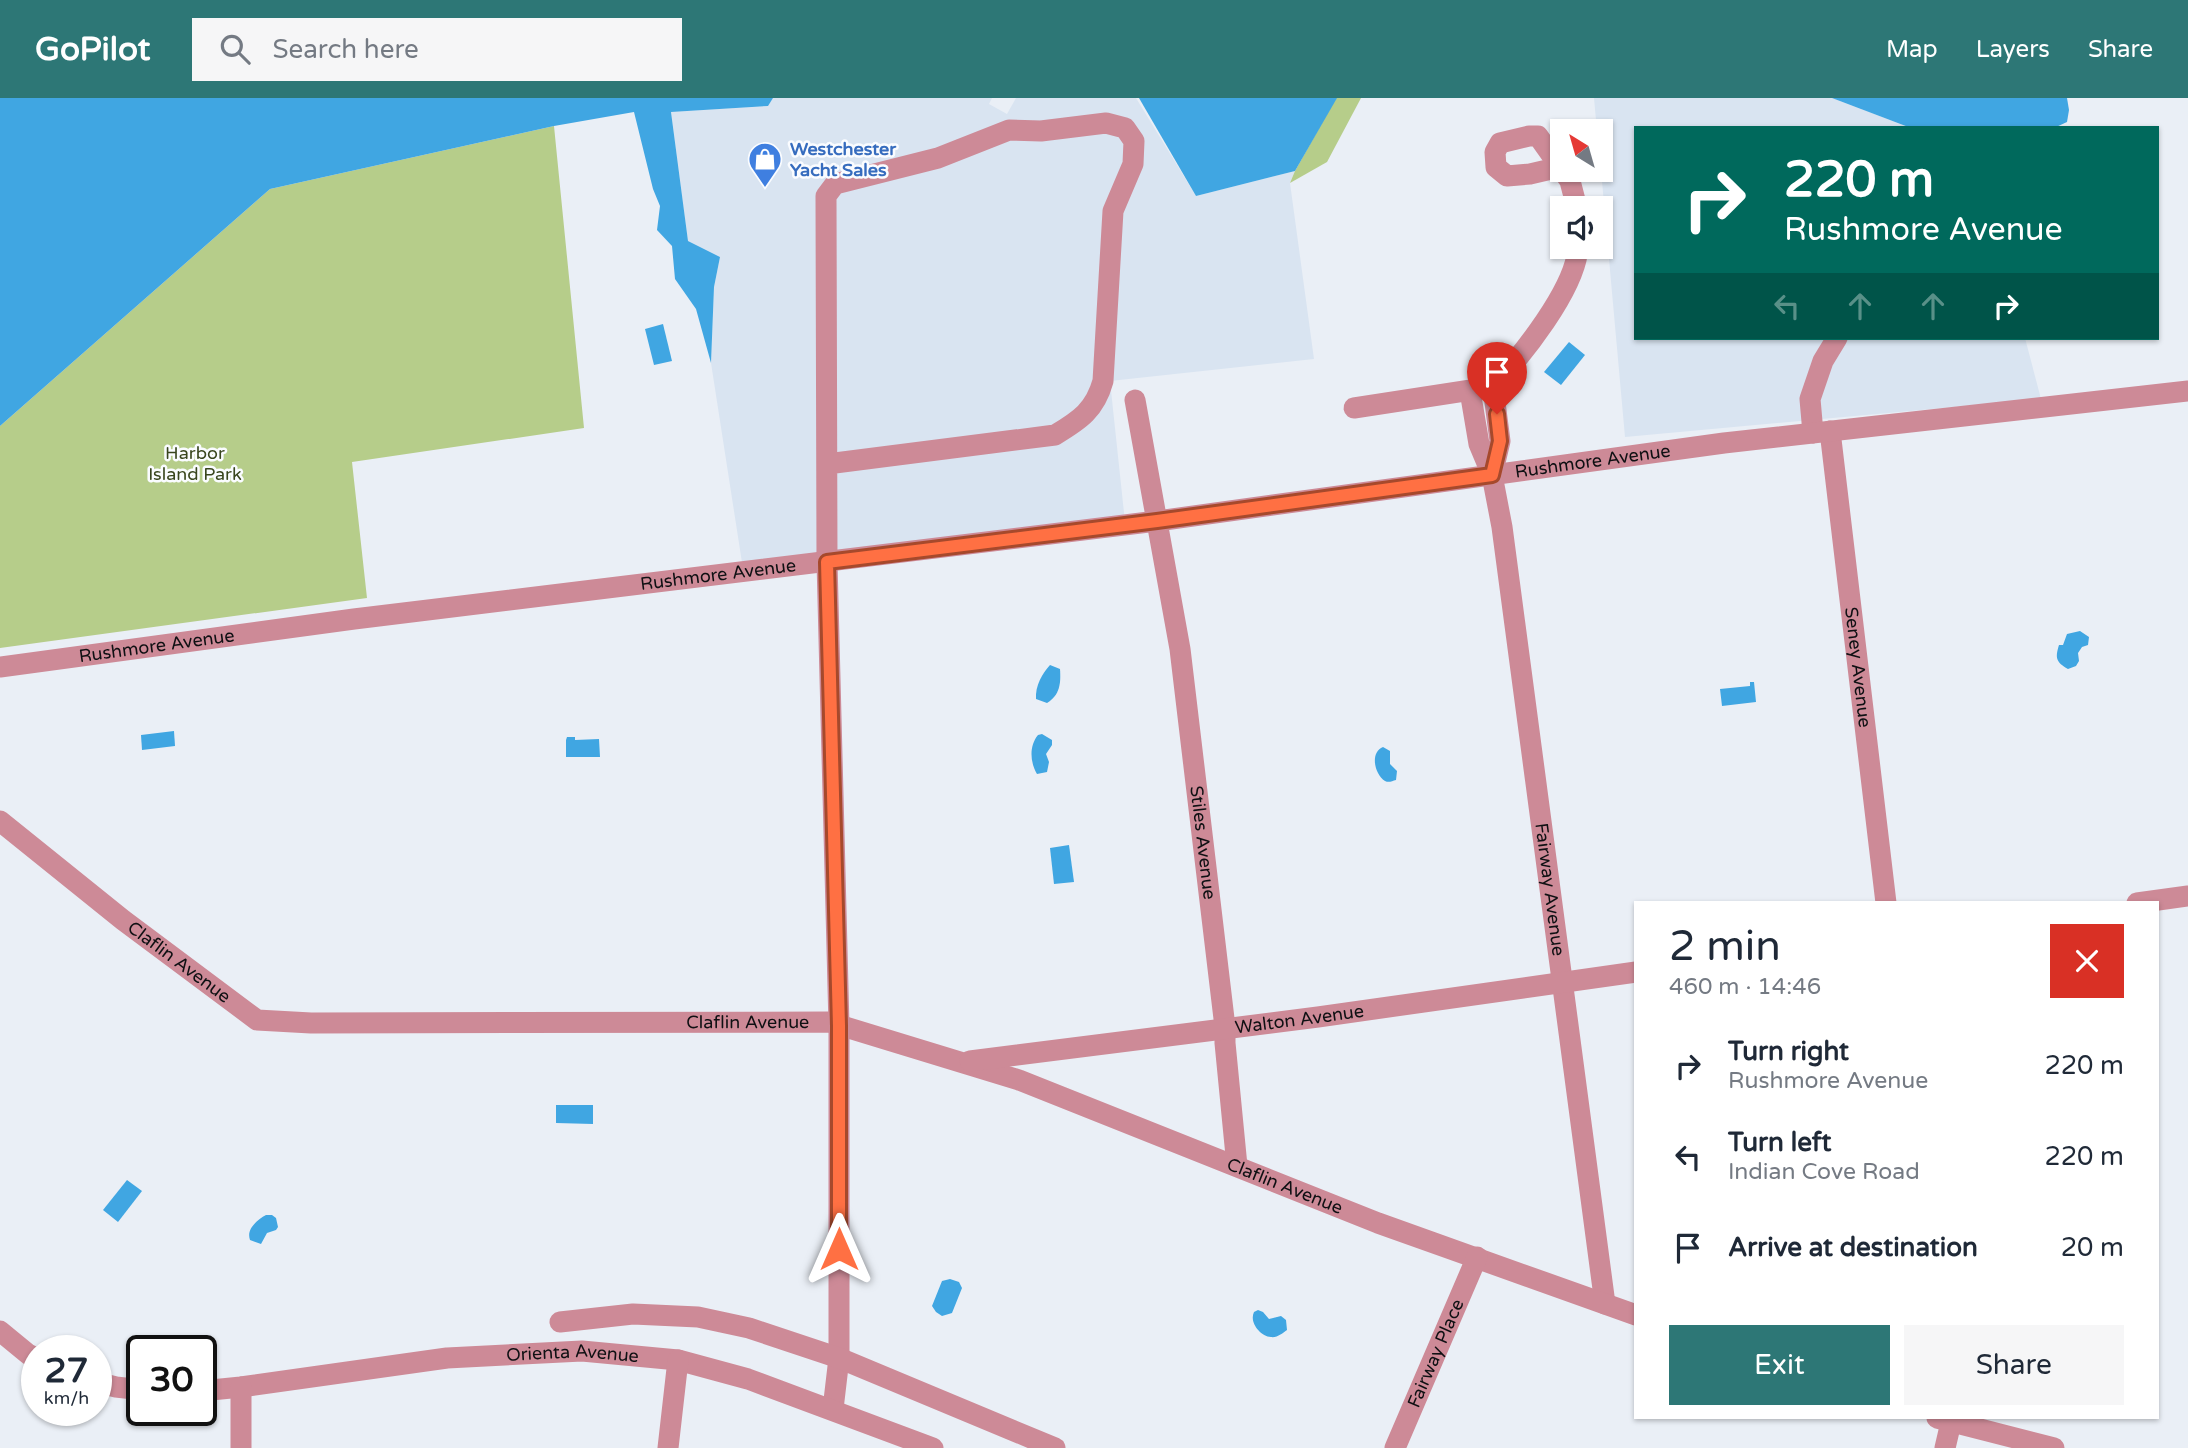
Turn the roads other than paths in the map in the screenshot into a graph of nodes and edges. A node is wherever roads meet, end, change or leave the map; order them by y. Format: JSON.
{"nodes":[{"id":1,"x":1576,"y":259,"type":"edge"},
{"id":2,"x":1836,"y":340,"type":"edge"},
{"id":3,"x":1493,"y":387,"type":"junction"},
{"id":4,"x":1470,"y":391,"type":"junction"},
{"id":5,"x":2188,"y":391,"type":"edge"},
{"id":6,"x":1135,"y":400,"type":"dead end"},
{"id":7,"x":1354,"y":408,"type":"dead end"},
{"id":8,"x":1821,"y":432,"type":"junction"},
{"id":9,"x":827,"y":464,"type":"junction"},
{"id":10,"x":1492,"y":475,"type":"junction"},
{"id":11,"x":1157,"y":521,"type":"junction"},
{"id":12,"x":827,"y":562,"type":"junction"},
{"id":13,"x":0,"y":667,"type":"edge"},
{"id":14,"x":0,"y":821,"type":"edge"},
{"id":15,"x":2188,"y":896,"type":"edge"},
{"id":16,"x":1886,"y":901,"type":"edge"},
{"id":17,"x":2152,"y":901,"type":"edge"},
{"id":18,"x":1634,"y":972,"type":"edge"},
{"id":19,"x":1562,"y":981,"type":"junction"},
{"id":20,"x":839,"y":1026,"type":"junction"},
{"id":21,"x":1225,"y":1027,"type":"junction"},
{"id":22,"x":961,"y":1062,"type":"junction"},
{"id":23,"x":1237,"y":1166,"type":"junction"},
{"id":24,"x":1477,"y":1257,"type":"junction"},
{"id":25,"x":1605,"y":1304,"type":"junction"},
{"id":26,"x":1634,"y":1314,"type":"edge"},
{"id":27,"x":560,"y":1322,"type":"dead end"},
{"id":28,"x":0,"y":1331,"type":"edge"},
{"id":29,"x":21,"y":1348,"type":"edge"},
{"id":30,"x":839,"y":1358,"type":"junction"},
{"id":31,"x":678,"y":1360,"type":"junction"},
{"id":32,"x":242,"y":1387,"type":"junction"},
{"id":33,"x":217,"y":1389,"type":"edge"},
{"id":34,"x":834,"y":1409,"type":"junction"},
{"id":35,"x":1947,"y":1419,"type":"edge"},
{"id":36,"x":240,"y":1448,"type":"edge"},
{"id":37,"x":668,"y":1448,"type":"edge"},
{"id":38,"x":933,"y":1448,"type":"edge"},
{"id":39,"x":1055,"y":1448,"type":"edge"},
{"id":40,"x":1395,"y":1448,"type":"edge"},
{"id":41,"x":1945,"y":1448,"type":"edge"},
{"id":42,"x":2054,"y":1448,"type":"edge"}],
"edges":[{"from":1,"to":3,"type":"street"},
{"from":2,"to":8,"type":"street","name":"Seney Avenue"},
{"from":3,"to":4,"type":"street"},
{"from":3,"to":10,"type":"street"},
{"from":4,"to":7,"type":"street"},
{"from":4,"to":10,"type":"street"},
{"from":5,"to":8,"type":"street","name":"Rushmore Avenue"},
{"from":6,"to":11,"type":"street","name":"Stiles Avenue"},
{"from":8,"to":10,"type":"street","name":"Rushmore Avenue"},
{"from":8,"to":16,"type":"street","name":"Seney Avenue"},
{"from":9,"to":9,"type":"street"},
{"from":9,"to":12,"type":"street"},
{"from":10,"to":11,"type":"street","name":"Rushmore Avenue"},
{"from":10,"to":19,"type":"street","name":"Fairway Avenue"},
{"from":11,"to":12,"type":"street","name":"Rushmore Avenue"},
{"from":11,"to":21,"type":"street","name":"Stiles Avenue"},
{"from":12,"to":13,"type":"street","name":"Rushmore Avenue"},
{"from":12,"to":20,"type":"street"},
{"from":14,"to":20,"type":"street","name":"Claflin Avenue"},
{"from":15,"to":17,"type":"street"},
{"from":18,"to":19,"type":"street","name":"Walton Avenue"},
{"from":19,"to":21,"type":"street","name":"Walton Avenue"},
{"from":19,"to":25,"type":"street","name":"Fairway Avenue"},
{"from":20,"to":22,"type":"street","name":"Claflin Avenue"},
{"from":20,"to":30,"type":"street"},
{"from":21,"to":22,"type":"street","name":"Walton Avenue"},
{"from":21,"to":23,"type":"street","name":"Stiles Avenue"},
{"from":22,"to":23,"type":"street","name":"Claflin Avenue"},
{"from":23,"to":24,"type":"street","name":"Claflin Avenue"},
{"from":24,"to":25,"type":"street","name":"Claflin Avenue"},
{"from":24,"to":40,"type":"street","name":"Fairway Place"},
{"from":25,"to":26,"type":"street","name":"Claflin Avenue"},
{"from":27,"to":30,"type":"street","name":"Orienta Avenue"},
{"from":28,"to":29,"type":"street"},
{"from":30,"to":34,"type":"street"},
{"from":30,"to":39,"type":"street","name":"Orienta Avenue"},
{"from":31,"to":32,"type":"street","name":"Orienta Avenue"},
{"from":31,"to":34,"type":"street","name":"Orienta Avenue"},
{"from":31,"to":37,"type":"street"},
{"from":32,"to":33,"type":"street","name":"Orienta Avenue"},
{"from":32,"to":36,"type":"street"},
{"from":34,"to":38,"type":"street","name":"Orienta Avenue"},
{"from":35,"to":41,"type":"street"},
{"from":35,"to":42,"type":"street"}]}
